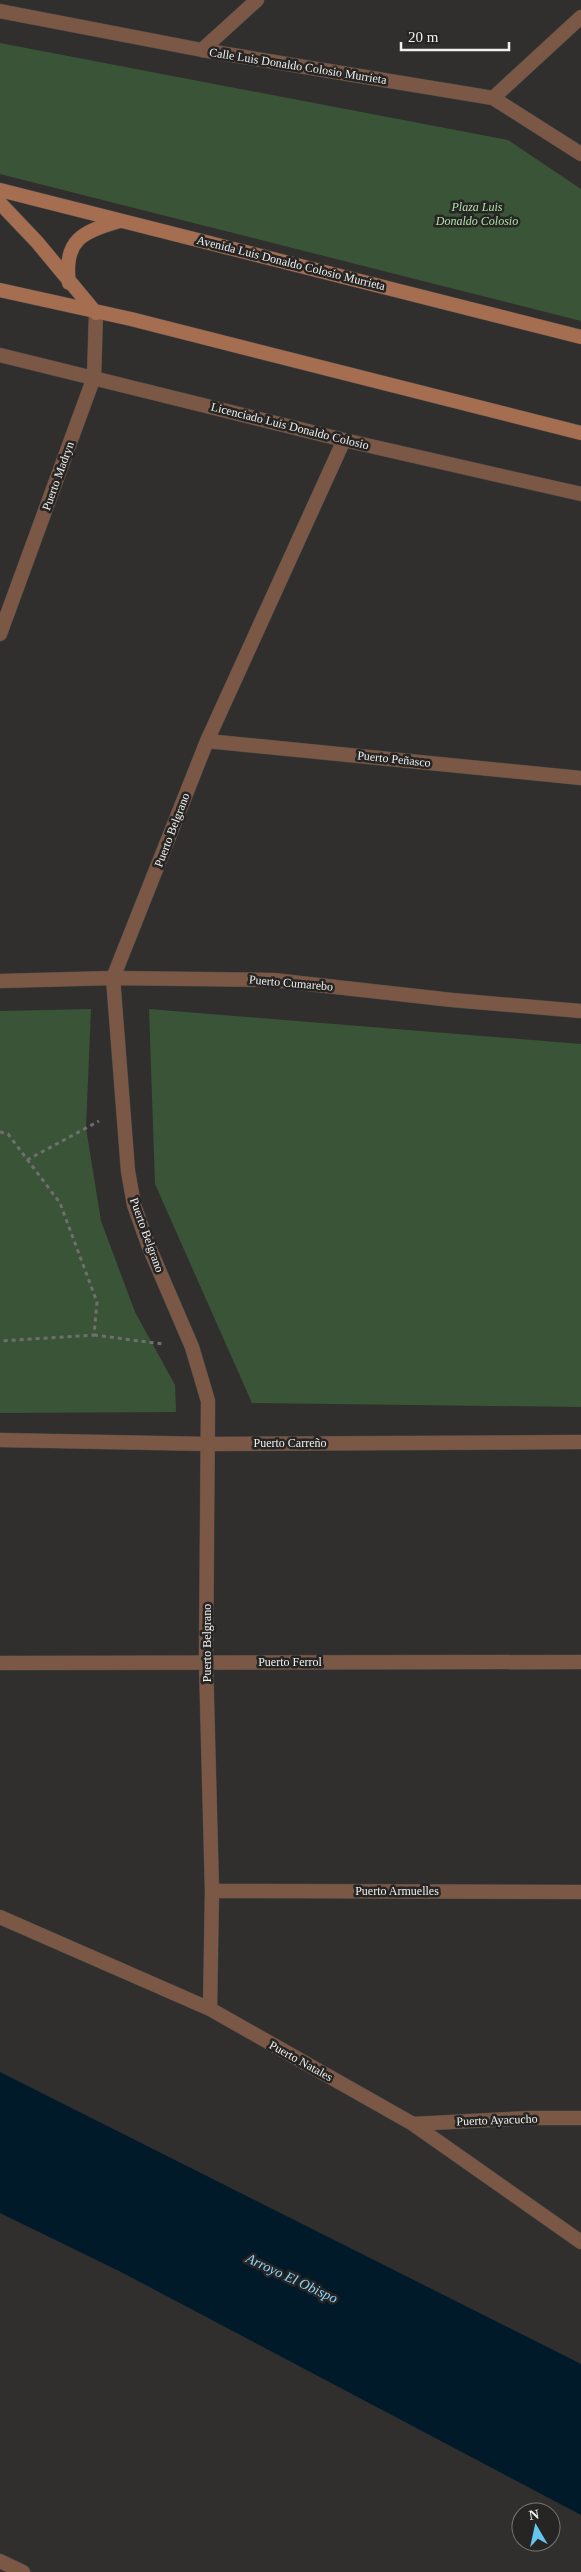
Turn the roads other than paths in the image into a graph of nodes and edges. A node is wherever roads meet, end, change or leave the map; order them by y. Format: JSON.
{"nodes":[{"id":1,"x":257,"y":0,"type":"edge"},
{"id":2,"x":0,"y":11,"type":"edge"},
{"id":3,"x":581,"y":17,"type":"edge"},
{"id":4,"x":202,"y":50,"type":"junction"},
{"id":5,"x":493,"y":98,"type":"junction"},
{"id":6,"x":581,"y":154,"type":"edge"},
{"id":7,"x":0,"y":190,"type":"edge"},
{"id":8,"x":0,"y":203,"type":"edge"},
{"id":9,"x":121,"y":220,"type":"junction"},
{"id":10,"x":70,"y":283,"type":"junction"},
{"id":11,"x":0,"y":290,"type":"edge"},
{"id":12,"x":76,"y":307,"type":"junction"},
{"id":13,"x":96,"y":313,"type":"junction"},
{"id":14,"x":581,"y":337,"type":"edge"},
{"id":15,"x":0,"y":355,"type":"edge"},
{"id":16,"x":94,"y":377,"type":"junction"},
{"id":17,"x":581,"y":433,"type":"edge"},
{"id":18,"x":344,"y":440,"type":"junction"},
{"id":19,"x":581,"y":494,"type":"edge"},
{"id":20,"x":0,"y":634,"type":"edge"},
{"id":21,"x":206,"y":740,"type":"junction"},
{"id":22,"x":581,"y":778,"type":"edge"},
{"id":23,"x":113,"y":978,"type":"junction"},
{"id":24,"x":0,"y":981,"type":"edge"},
{"id":25,"x":581,"y":1011,"type":"edge"},
{"id":26,"x":0,"y":1440,"type":"edge"},
{"id":27,"x":581,"y":1442,"type":"edge"},
{"id":28,"x":209,"y":1444,"type":"junction"},
{"id":29,"x":206,"y":1662,"type":"junction"},
{"id":30,"x":581,"y":1662,"type":"edge"},
{"id":31,"x":0,"y":1663,"type":"edge"},
{"id":32,"x":212,"y":1891,"type":"junction"},
{"id":33,"x":581,"y":1892,"type":"edge"},
{"id":34,"x":0,"y":1917,"type":"edge"},
{"id":35,"x":210,"y":2009,"type":"junction"},
{"id":36,"x":581,"y":2118,"type":"edge"},
{"id":37,"x":412,"y":2124,"type":"junction"},
{"id":38,"x":581,"y":2242,"type":"edge"},
{"id":39,"x":0,"y":2561,"type":"edge"},
{"id":40,"x":23,"y":2572,"type":"edge"}],
"edges":[{"from":1,"to":4,"type":"street"},
{"from":2,"to":4,"type":"street","name":"Calle Luis Donaldo Colosio Murrieta"},
{"from":3,"to":5,"type":"street"},
{"from":4,"to":5,"type":"street","name":"Calle Luis Donaldo Colosio Murrieta"},
{"from":5,"to":6,"type":"street","name":"Calle Luis Donaldo Colosio Murrieta"},
{"from":7,"to":9,"type":"main road","name":"Avenida Luis Donaldo Colosio Murrieta"},
{"from":8,"to":10,"type":"main road"},
{"from":9,"to":10,"type":"main road"},
{"from":9,"to":14,"type":"main road","name":"Avenida Luis Donaldo Colosio Murrieta"},
{"from":10,"to":12,"type":"main road"},
{"from":10,"to":13,"type":"main road"},
{"from":11,"to":12,"type":"main road"},
{"from":12,"to":13,"type":"main road"},
{"from":13,"to":16,"type":"street","name":"Puerto Madryn"},
{"from":13,"to":17,"type":"main road"},
{"from":15,"to":16,"type":"street","name":"Licenciado Luis Donaldo Colosio"},
{"from":16,"to":18,"type":"street","name":"Licenciado Luis Donaldo Colosio"},
{"from":16,"to":20,"type":"street","name":"Puerto Madryn"},
{"from":18,"to":19,"type":"street","name":"Licenciado Luis Donaldo Colosio"},
{"from":18,"to":21,"type":"street","name":"Puerto Belgrano"},
{"from":21,"to":22,"type":"street","name":"Puerto Peñasco"},
{"from":21,"to":23,"type":"street","name":"Puerto Belgrano"},
{"from":23,"to":24,"type":"street","name":"Puerto Cumarebo"},
{"from":23,"to":25,"type":"street","name":"Puerto Cumarebo"},
{"from":23,"to":28,"type":"street","name":"Puerto Belgrano"},
{"from":26,"to":28,"type":"street","name":"Puerto Carreño"},
{"from":27,"to":28,"type":"street","name":"Puerto Carreño"},
{"from":28,"to":29,"type":"street","name":"Puerto Belgrano"},
{"from":29,"to":30,"type":"street","name":"Puerto Ferrol"},
{"from":29,"to":31,"type":"street","name":"Puerto Ferrol"},
{"from":29,"to":32,"type":"street","name":"Puerto Belgrano"},
{"from":32,"to":33,"type":"street","name":"Puerto Armuelles"},
{"from":32,"to":35,"type":"street","name":"Puerto Belgrano"},
{"from":34,"to":35,"type":"street","name":"Puerto Natales"},
{"from":35,"to":37,"type":"street","name":"Puerto Natales"},
{"from":36,"to":37,"type":"street","name":"Puerto Ayacucho"},
{"from":37,"to":38,"type":"street","name":"Puerto Natales"},
{"from":39,"to":40,"type":"street"}]}
